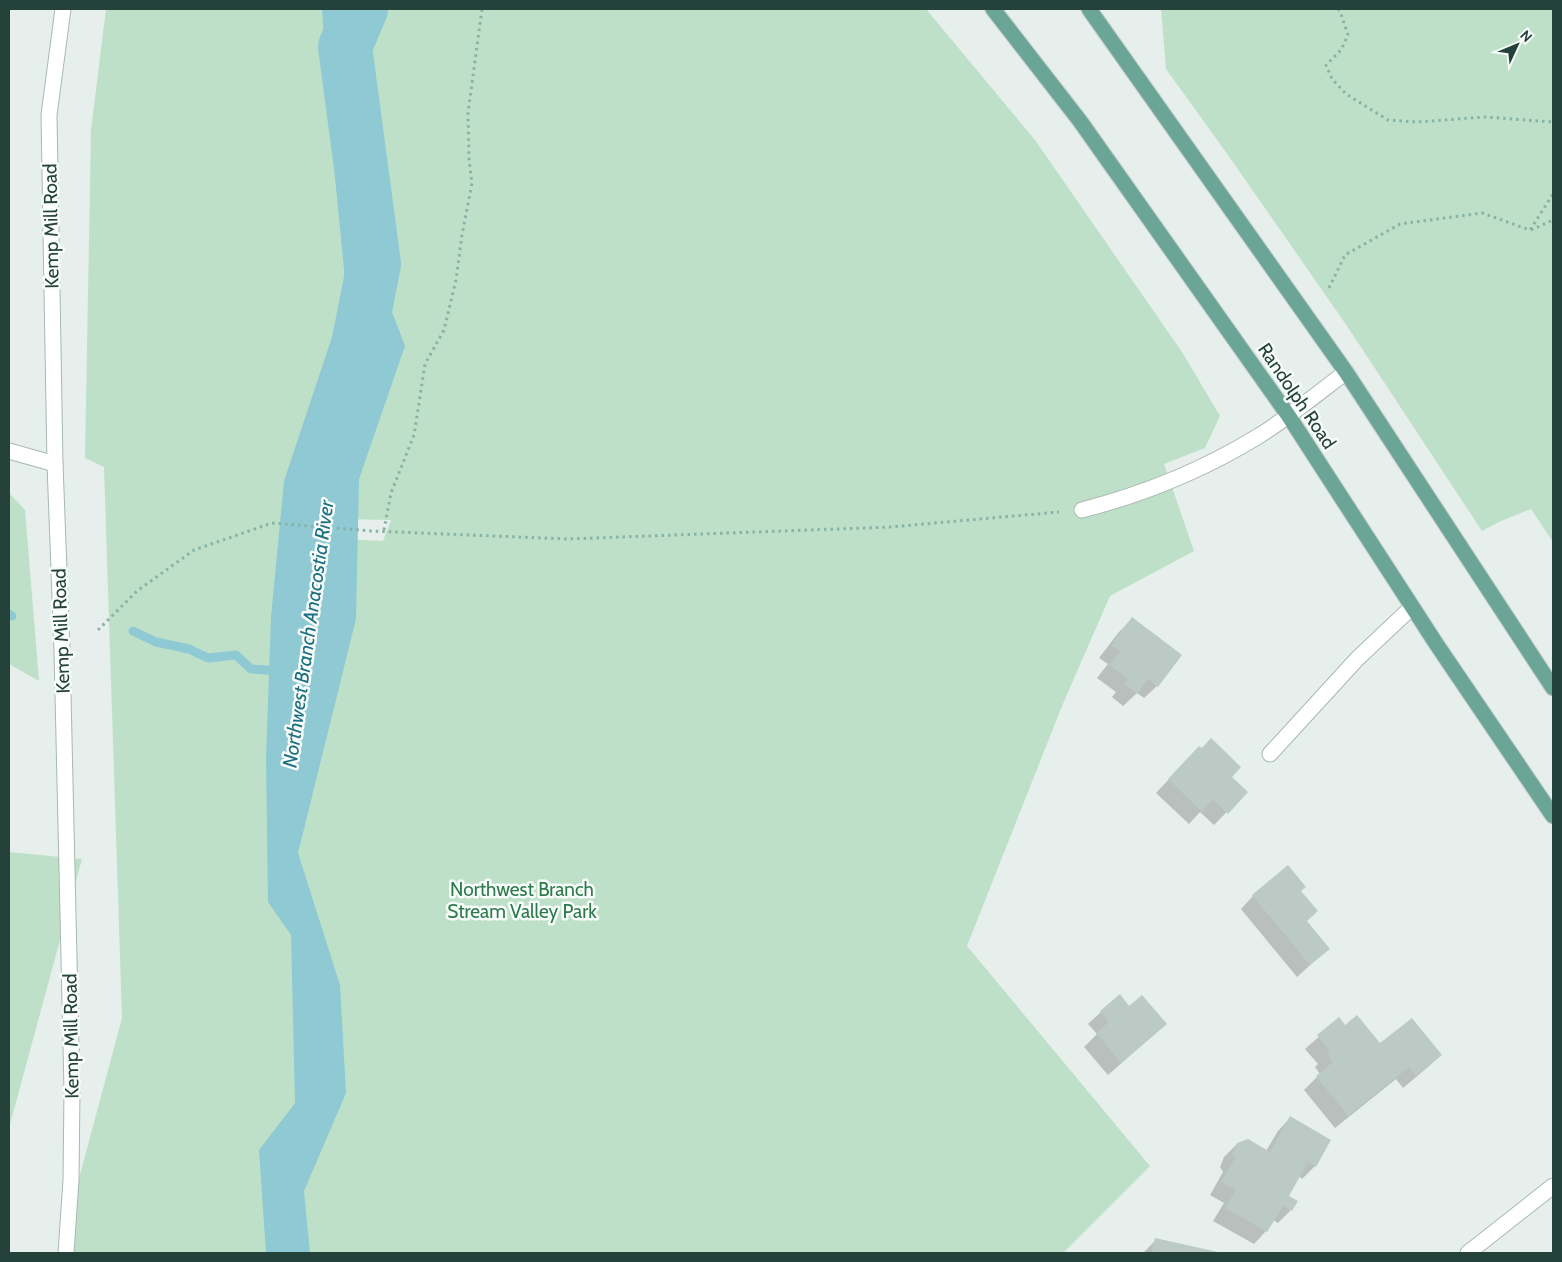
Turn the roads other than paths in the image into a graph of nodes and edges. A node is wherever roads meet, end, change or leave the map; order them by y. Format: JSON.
{"nodes":[{"id":1,"x":62,"y":9,"type":"edge"},
{"id":2,"x":993,"y":9,"type":"edge"},
{"id":3,"x":1090,"y":9,"type":"edge"},
{"id":4,"x":1346,"y":372,"type":"junction"},
{"id":5,"x":1288,"y":415,"type":"junction"},
{"id":6,"x":9,"y":451,"type":"edge"},
{"id":7,"x":55,"y":464,"type":"junction"},
{"id":8,"x":1082,"y":510,"type":"road end"},
{"id":9,"x":1412,"y":607,"type":"junction"},
{"id":10,"x":1553,"y":688,"type":"edge"},
{"id":11,"x":1270,"y":754,"type":"dead end"},
{"id":12,"x":1553,"y":816,"type":"edge"},
{"id":13,"x":1553,"y":1186,"type":"edge"},
{"id":14,"x":66,"y":1253,"type":"edge"},
{"id":15,"x":1468,"y":1253,"type":"edge"}],
"edges":[{"from":1,"to":7,"type":"street","name":"Kemp Mill Road"},
{"from":2,"to":5,"type":"main road","name":"Randolph Road"},
{"from":3,"to":4,"type":"main road"},
{"from":4,"to":5,"type":"street"},
{"from":4,"to":10,"type":"main road"},
{"from":5,"to":8,"type":"street"},
{"from":5,"to":9,"type":"main road","name":"Randolph Road"},
{"from":6,"to":7,"type":"street"},
{"from":7,"to":14,"type":"street","name":"Kemp Mill Road"},
{"from":9,"to":11,"type":"street"},
{"from":9,"to":12,"type":"main road","name":"Randolph Road"},
{"from":13,"to":15,"type":"street"}]}
